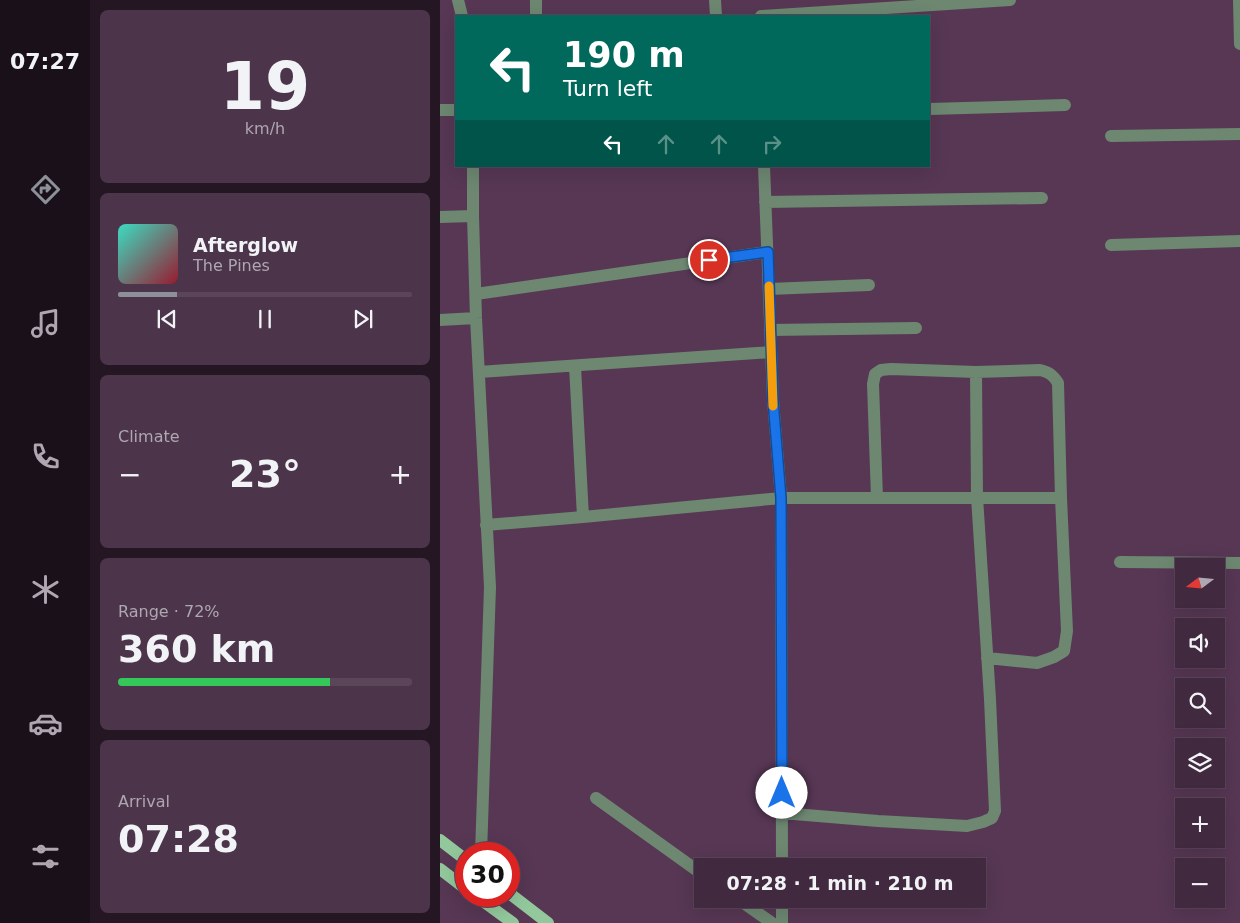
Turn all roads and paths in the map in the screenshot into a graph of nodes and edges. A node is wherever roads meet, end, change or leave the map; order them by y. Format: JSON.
{"nodes":[{"id":1,"x":458,"y":0,"type":"edge"},
{"id":2,"x":536,"y":0,"type":"edge"},
{"id":3,"x":715,"y":0,"type":"edge"},
{"id":4,"x":1010,"y":0,"type":"edge"},
{"id":5,"x":1239,"y":0,"type":"edge"},
{"id":6,"x":988,"y":1,"type":"edge"},
{"id":7,"x":462,"y":15,"type":"edge"},
{"id":8,"x":536,"y":15,"type":"edge"},
{"id":9,"x":716,"y":15,"type":"edge"},
{"id":10,"x":776,"y":15,"type":"edge"},
{"id":11,"x":1240,"y":44,"type":"edge"},
{"id":12,"x":1065,"y":105,"type":"dead end"},
{"id":13,"x":930,"y":109,"type":"edge"},
{"id":14,"x":440,"y":110,"type":"edge"},
{"id":15,"x":455,"y":110,"type":"edge"},
{"id":16,"x":1240,"y":134,"type":"edge"},
{"id":17,"x":1111,"y":136,"type":"dead end"},
{"id":18,"x":473,"y":167,"type":"edge"},
{"id":19,"x":764,"y":167,"type":"edge"},
{"id":20,"x":1042,"y":198,"type":"dead end"},
{"id":21,"x":765,"y":202,"type":"junction"},
{"id":22,"x":473,"y":216,"type":"junction"},
{"id":23,"x":440,"y":217,"type":"edge"},
{"id":24,"x":1240,"y":241,"type":"edge"},
{"id":25,"x":1111,"y":245,"type":"dead end"},
{"id":26,"x":768,"y":252,"type":"junction"},
{"id":27,"x":869,"y":285,"type":"dead end"},
{"id":28,"x":769,"y":289,"type":"junction"},
{"id":29,"x":476,"y":294,"type":"junction"},
{"id":30,"x":476,"y":318,"type":"junction"},
{"id":31,"x":440,"y":320,"type":"edge"},
{"id":32,"x":916,"y":328,"type":"dead end"},
{"id":33,"x":770,"y":330,"type":"junction"},
{"id":34,"x":771,"y":352,"type":"junction"},
{"id":35,"x":575,"y":366,"type":"junction"},
{"id":36,"x":479,"y":372,"type":"junction"},
{"id":37,"x":976,"y":372,"type":"junction"},
{"id":38,"x":977,"y":497,"type":"junction"},
{"id":39,"x":781,"y":498,"type":"junction"},
{"id":40,"x":877,"y":498,"type":"junction"},
{"id":41,"x":1061,"y":498,"type":"junction"},
{"id":42,"x":583,"y":517,"type":"junction"},
{"id":43,"x":486,"y":525,"type":"junction"},
{"id":44,"x":1120,"y":562,"type":"dead end"},
{"id":45,"x":1240,"y":563,"type":"edge"},
{"id":46,"x":987,"y":658,"type":"junction"},
{"id":47,"x":596,"y":798,"type":"dead end"},
{"id":48,"x":782,"y":813,"type":"junction"},
{"id":49,"x":440,"y":840,"type":"edge"},
{"id":50,"x":481,"y":842,"type":"edge"},
{"id":51,"x":455,"y":852,"type":"edge"},
{"id":52,"x":782,"y":858,"type":"edge"},
{"id":53,"x":694,"y":868,"type":"edge"},
{"id":54,"x":440,"y":869,"type":"edge"},
{"id":55,"x":455,"y":881,"type":"edge"},
{"id":56,"x":520,"y":901,"type":"edge"},
{"id":57,"x":491,"y":907,"type":"edge"},
{"id":58,"x":751,"y":908,"type":"edge"},
{"id":59,"x":782,"y":908,"type":"edge"},
{"id":60,"x":513,"y":923,"type":"edge"},
{"id":61,"x":548,"y":923,"type":"edge"},
{"id":62,"x":772,"y":923,"type":"edge"},
{"id":63,"x":782,"y":923,"type":"edge"}],
"edges":[{"from":1,"to":7,"type":"street"},
{"from":2,"to":8,"type":"street"},
{"from":3,"to":9,"type":"street"},
{"from":4,"to":6,"type":"street"},
{"from":5,"to":11,"type":"street"},
{"from":6,"to":10,"type":"street"},
{"from":12,"to":13,"type":"street"},
{"from":14,"to":15,"type":"street"},
{"from":16,"to":17,"type":"street"},
{"from":18,"to":22,"type":"street"},
{"from":19,"to":21,"type":"street"},
{"from":20,"to":21,"type":"street"},
{"from":21,"to":26,"type":"street"},
{"from":22,"to":23,"type":"street"},
{"from":22,"to":29,"type":"street"},
{"from":24,"to":25,"type":"street"},
{"from":26,"to":28,"type":"street"},
{"from":26,"to":29,"type":"street"},
{"from":27,"to":28,"type":"street"},
{"from":28,"to":33,"type":"street"},
{"from":29,"to":30,"type":"street"},
{"from":30,"to":31,"type":"street"},
{"from":30,"to":36,"type":"street"},
{"from":32,"to":33,"type":"street"},
{"from":33,"to":34,"type":"street"},
{"from":34,"to":35,"type":"street"},
{"from":34,"to":39,"type":"street"},
{"from":35,"to":36,"type":"street"},
{"from":35,"to":42,"type":"street"},
{"from":36,"to":43,"type":"street"},
{"from":37,"to":38,"type":"street"},
{"from":37,"to":40,"type":"street"},
{"from":37,"to":41,"type":"street"},
{"from":38,"to":40,"type":"street"},
{"from":38,"to":41,"type":"street"},
{"from":38,"to":46,"type":"street"},
{"from":39,"to":40,"type":"street"},
{"from":39,"to":42,"type":"street"},
{"from":39,"to":48,"type":"street"},
{"from":41,"to":46,"type":"street"},
{"from":42,"to":43,"type":"street"},
{"from":43,"to":50,"type":"street"},
{"from":44,"to":45,"type":"street"},
{"from":46,"to":48,"type":"street"},
{"from":47,"to":53,"type":"street"},
{"from":48,"to":52,"type":"street"},
{"from":49,"to":51,"type":"main road"},
{"from":54,"to":55,"type":"main road"},
{"from":56,"to":61,"type":"main road"},
{"from":57,"to":60,"type":"main road"},
{"from":58,"to":62,"type":"street"},
{"from":59,"to":63,"type":"street"}]}
